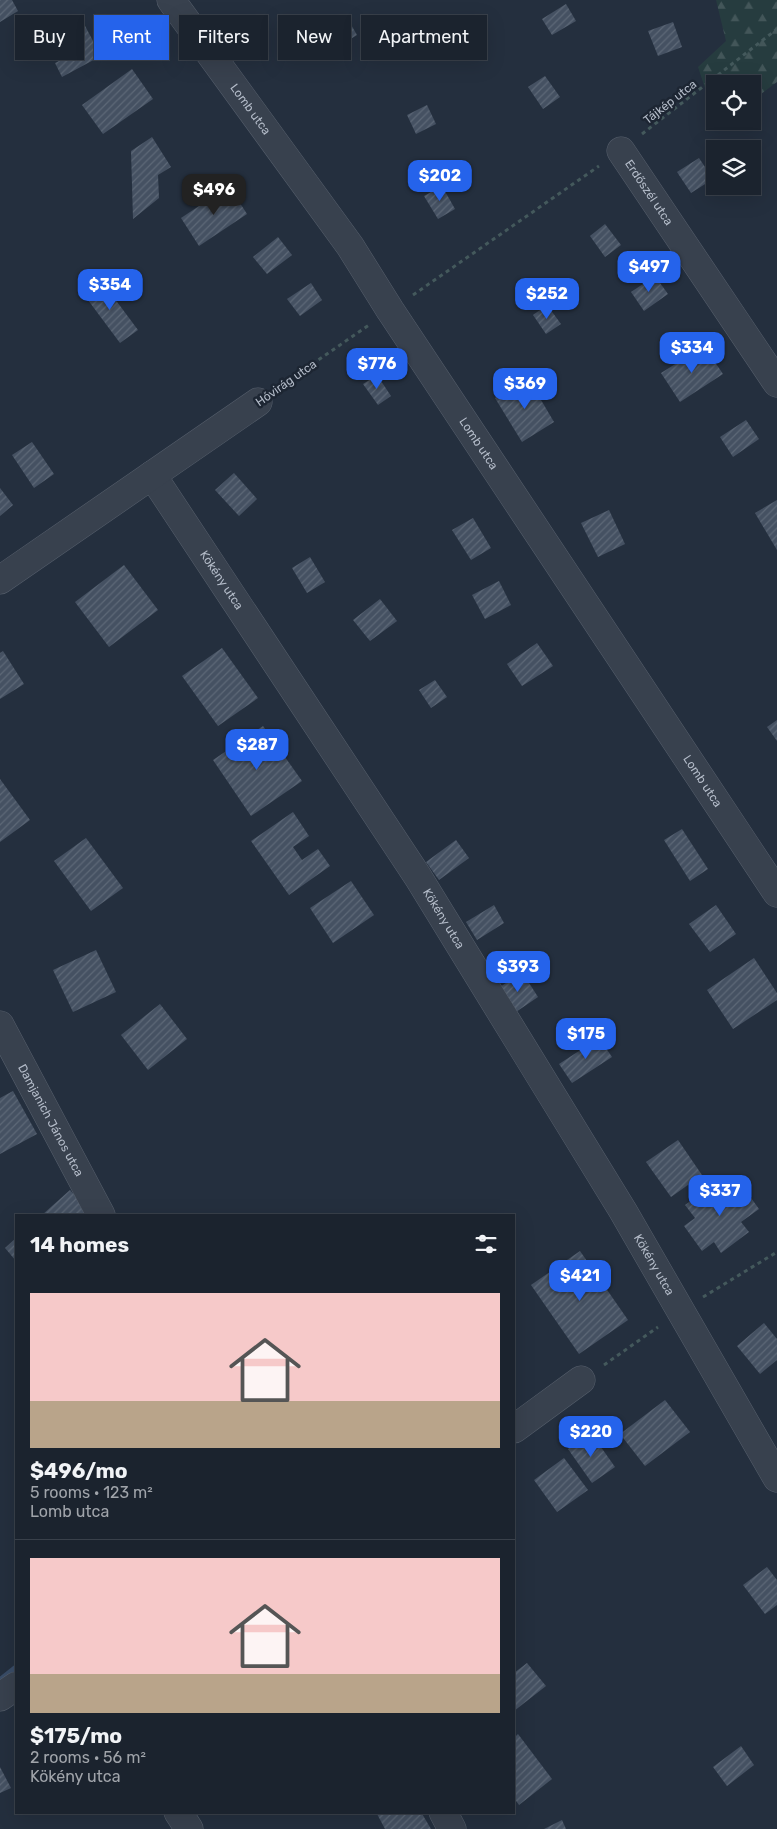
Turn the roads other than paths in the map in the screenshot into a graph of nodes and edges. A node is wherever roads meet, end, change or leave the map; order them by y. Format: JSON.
{"nodes":[{"id":1,"x":171,"y":0,"type":"edge"},
{"id":2,"x":621,"y":151,"type":"road end"},
{"id":3,"x":777,"y":383,"type":"edge"},
{"id":4,"x":258,"y":402,"type":"road end"},
{"id":5,"x":152,"y":475,"type":"junction"},
{"id":6,"x":0,"y":580,"type":"edge"},
{"id":7,"x":777,"y":893,"type":"edge"},
{"id":8,"x":0,"y":1025,"type":"edge"},
{"id":9,"x":100,"y":1214,"type":"edge"},
{"id":10,"x":581,"y":1380,"type":"road end"},
{"id":11,"x":515,"y":1428,"type":"edge"},
{"id":12,"x":777,"y":1478,"type":"edge"},
{"id":13,"x":15,"y":1687,"type":"edge"},
{"id":14,"x":0,"y":1697,"type":"edge"},
{"id":15,"x":179,"y":1814,"type":"edge"},
{"id":16,"x":445,"y":1814,"type":"edge"},
{"id":17,"x":189,"y":1829,"type":"edge"},
{"id":18,"x":452,"y":1829,"type":"edge"}],
"edges":[{"from":1,"to":7,"type":"street","name":"Lomb utca"},
{"from":2,"to":3,"type":"street","name":"Erdőszél utca"},
{"from":4,"to":5,"type":"street","name":"Hóvirág utca"},
{"from":5,"to":6,"type":"street","name":"Hóvirág utca"},
{"from":5,"to":12,"type":"street","name":"Kökény utca"},
{"from":8,"to":9,"type":"street","name":"Damjanich János utca"},
{"from":10,"to":11,"type":"street"},
{"from":13,"to":14,"type":"street"},
{"from":15,"to":17,"type":"street"},
{"from":16,"to":18,"type":"street"}]}
